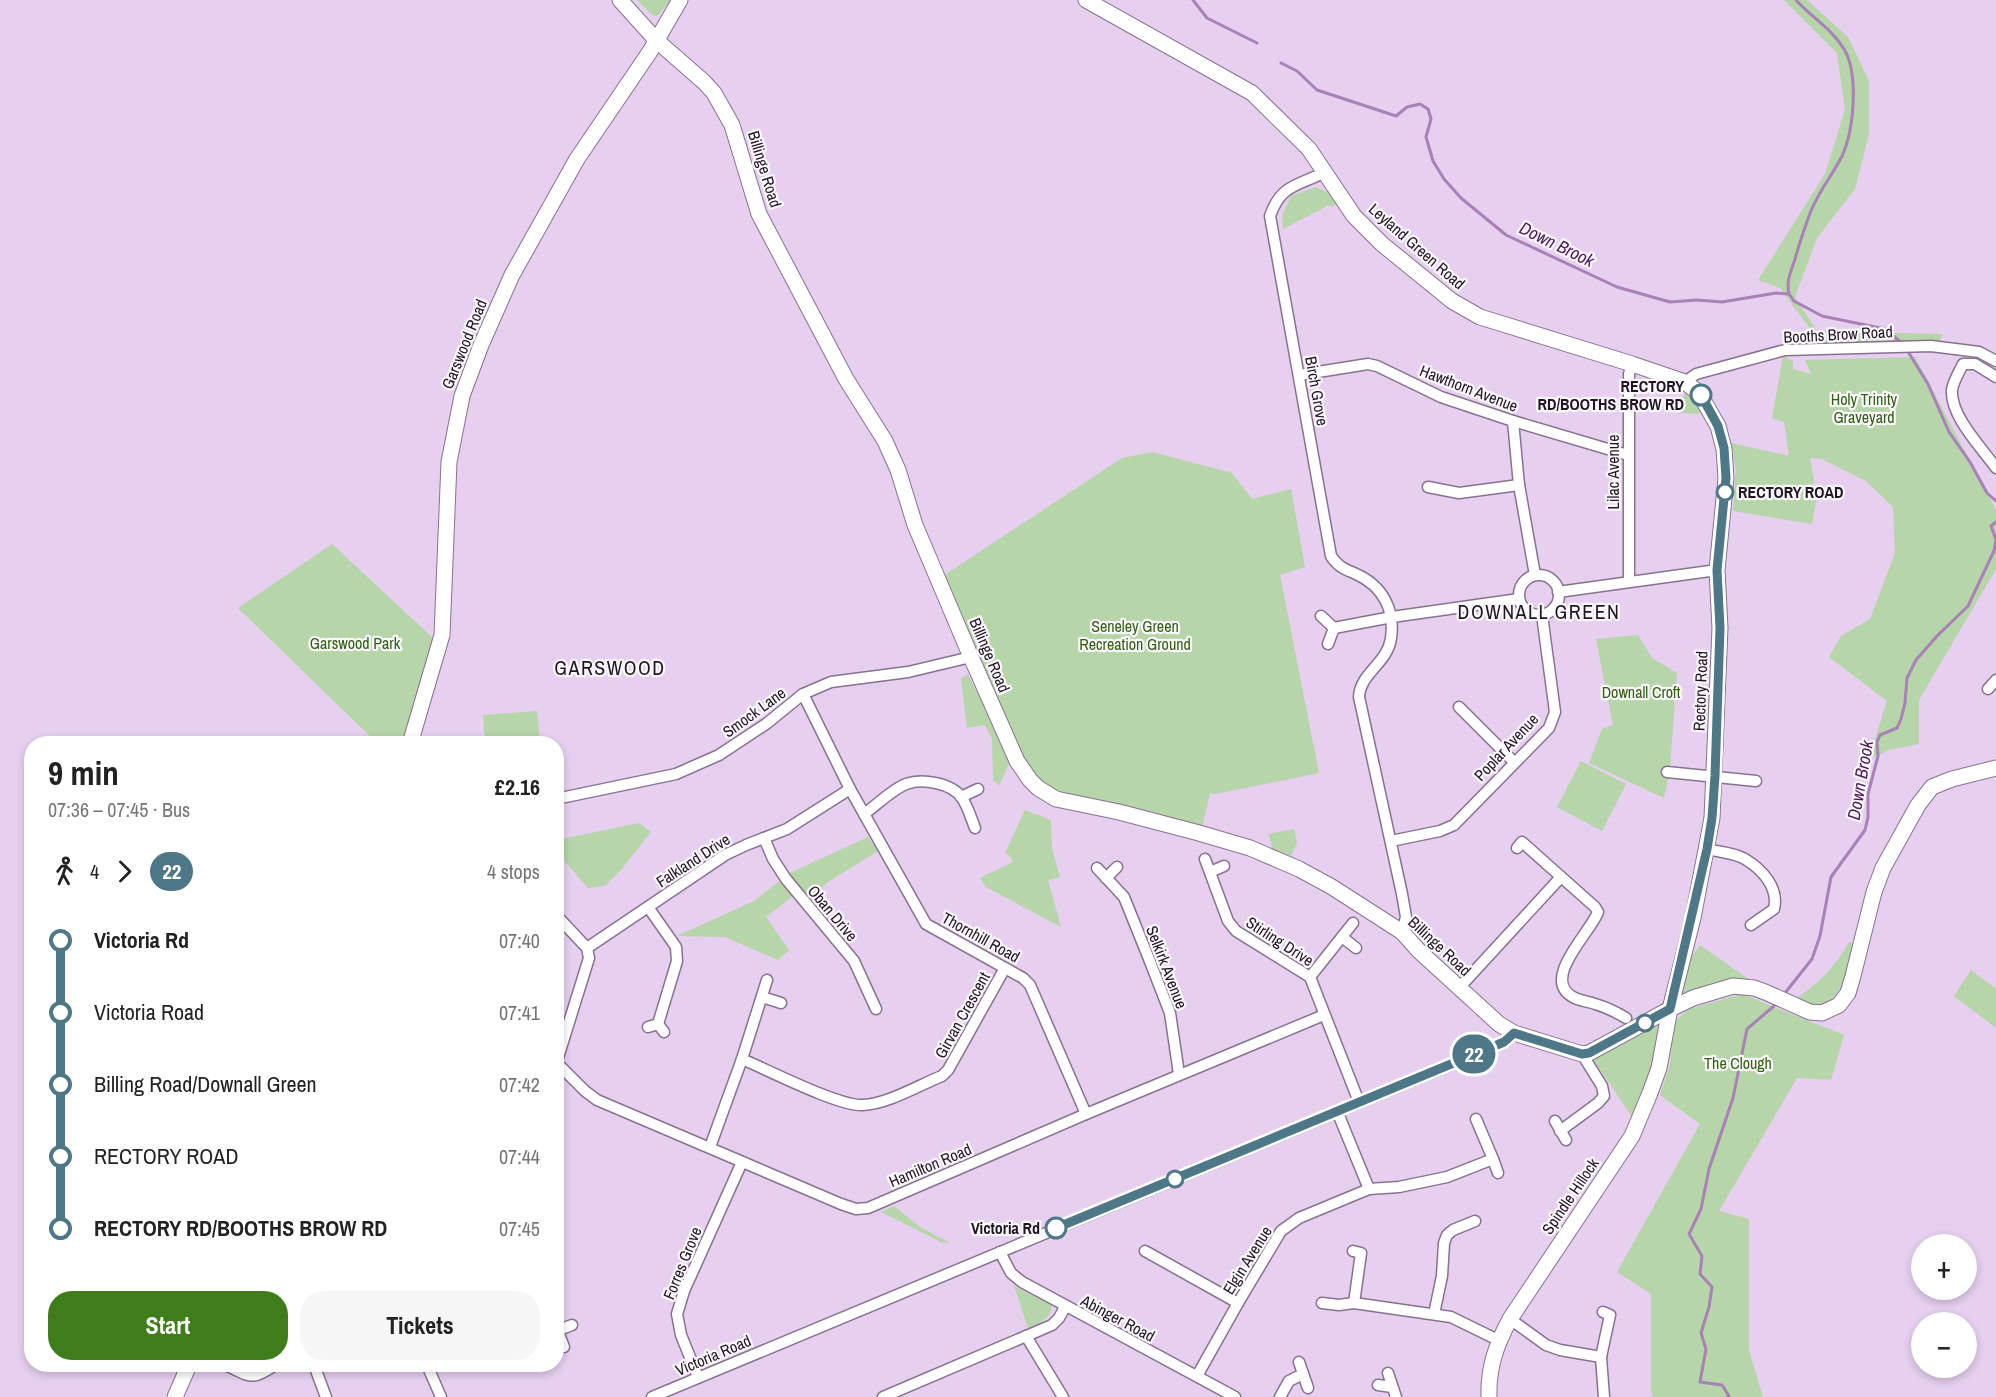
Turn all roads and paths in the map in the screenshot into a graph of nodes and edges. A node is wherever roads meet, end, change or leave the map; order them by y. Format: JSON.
{"nodes":[{"id":1,"x":620,"y":0,"type":"edge"},
{"id":2,"x":680,"y":0,"type":"edge"},
{"id":3,"x":1086,"y":0,"type":"edge"},
{"id":4,"x":656,"y":40,"type":"junction"},
{"id":5,"x":1325,"y":172,"type":"junction"},
{"id":6,"x":1996,"y":361,"type":"edge"},
{"id":7,"x":1632,"y":364,"type":"junction"},
{"id":8,"x":1299,"y":375,"type":"junction"},
{"id":9,"x":1996,"y":377,"type":"edge"},
{"id":10,"x":1685,"y":382,"type":"junction"},
{"id":11,"x":1513,"y":422,"type":"junction"},
{"id":12,"x":1628,"y":455,"type":"junction"},
{"id":13,"x":1996,"y":468,"type":"edge"},
{"id":14,"x":1520,"y":485,"type":"junction"},
{"id":15,"x":1428,"y":487,"type":"dead end"},
{"id":16,"x":1717,"y":570,"type":"junction"},
{"id":17,"x":1535,"y":575,"type":"junction"},
{"id":18,"x":1629,"y":582,"type":"junction"},
{"id":19,"x":1558,"y":592,"type":"junction"},
{"id":20,"x":1519,"y":599,"type":"junction"},
{"id":21,"x":1542,"y":615,"type":"junction"},
{"id":22,"x":1322,"y":616,"type":"dead end"},
{"id":23,"x":1392,"y":617,"type":"junction"},
{"id":24,"x":1334,"y":628,"type":"junction"},
{"id":25,"x":1328,"y":644,"type":"dead end"},
{"id":26,"x":971,"y":657,"type":"junction"},
{"id":27,"x":1996,"y":680,"type":"edge"},
{"id":28,"x":1988,"y":689,"type":"dead end"},
{"id":29,"x":803,"y":694,"type":"junction"},
{"id":30,"x":1459,"y":708,"type":"dead end"},
{"id":31,"x":412,"y":736,"type":"edge"},
{"id":32,"x":1514,"y":762,"type":"junction"},
{"id":33,"x":1996,"y":768,"type":"edge"},
{"id":34,"x":1666,"y":772,"type":"dead end"},
{"id":35,"x":1715,"y":776,"type":"junction"},
{"id":36,"x":1756,"y":781,"type":"dead end"},
{"id":37,"x":850,"y":789,"type":"junction"},
{"id":38,"x":978,"y":789,"type":"dead end"},
{"id":39,"x":564,"y":797,"type":"edge"},
{"id":40,"x":961,"y":797,"type":"junction"},
{"id":41,"x":864,"y":814,"type":"junction"},
{"id":42,"x":975,"y":828,"type":"dead end"},
{"id":43,"x":764,"y":838,"type":"junction"},
{"id":44,"x":1391,"y":841,"type":"junction"},
{"id":45,"x":1517,"y":848,"type":"dead end"},
{"id":46,"x":1707,"y":849,"type":"junction"},
{"id":47,"x":1205,"y":859,"type":"dead end"},
{"id":48,"x":1224,"y":866,"type":"dead end"},
{"id":49,"x":1117,"y":867,"type":"dead end"},
{"id":50,"x":1097,"y":868,"type":"dead end"},
{"id":51,"x":1210,"y":872,"type":"junction"},
{"id":52,"x":1561,"y":877,"type":"junction"},
{"id":53,"x":1106,"y":878,"type":"junction"},
{"id":54,"x":648,"y":907,"type":"junction"},
{"id":55,"x":564,"y":923,"type":"edge"},
{"id":56,"x":1353,"y":923,"type":"dead end"},
{"id":57,"x":1756,"y":927,"type":"dead end"},
{"id":58,"x":1402,"y":932,"type":"junction"},
{"id":59,"x":1342,"y":937,"type":"junction"},
{"id":60,"x":588,"y":948,"type":"junction"},
{"id":61,"x":1356,"y":948,"type":"dead end"},
{"id":62,"x":1005,"y":968,"type":"junction"},
{"id":63,"x":1310,"y":977,"type":"junction"},
{"id":64,"x":766,"y":980,"type":"dead end"},
{"id":65,"x":1459,"y":988,"type":"junction"},
{"id":66,"x":762,"y":997,"type":"junction"},
{"id":67,"x":781,"y":1003,"type":"dead end"},
{"id":68,"x":877,"y":1009,"type":"dead end"},
{"id":69,"x":1670,"y":1009,"type":"junction"},
{"id":70,"x":1324,"y":1015,"type":"junction"},
{"id":71,"x":1618,"y":1017,"type":"dead end"},
{"id":72,"x":657,"y":1028,"type":"dead end"},
{"id":73,"x":1514,"y":1033,"type":"junction"},
{"id":74,"x":564,"y":1041,"type":"edge"},
{"id":75,"x":1582,"y":1054,"type":"junction"},
{"id":76,"x":742,"y":1059,"type":"junction"},
{"id":77,"x":564,"y":1071,"type":"edge"},
{"id":78,"x":1179,"y":1074,"type":"junction"},
{"id":79,"x":1359,"y":1102,"type":"junction"},
{"id":80,"x":1336,"y":1111,"type":"junction"},
{"id":81,"x":1086,"y":1114,"type":"junction"},
{"id":82,"x":1476,"y":1119,"type":"dead end"},
{"id":83,"x":1560,"y":1130,"type":"dead end"},
{"id":84,"x":710,"y":1147,"type":"junction"},
{"id":85,"x":1493,"y":1159,"type":"junction"},
{"id":86,"x":742,"y":1162,"type":"junction"},
{"id":87,"x":1498,"y":1173,"type":"dead end"},
{"id":88,"x":1369,"y":1190,"type":"junction"},
{"id":89,"x":1472,"y":1226,"type":"dead end"},
{"id":90,"x":1162,"y":1246,"type":"dead end"},
{"id":91,"x":1359,"y":1250,"type":"dead end"},
{"id":92,"x":1000,"y":1251,"type":"junction"},
{"id":93,"x":1145,"y":1251,"type":"dead end"},
{"id":94,"x":1156,"y":1257,"type":"junction"},
{"id":95,"x":1238,"y":1302,"type":"junction"},
{"id":96,"x":1322,"y":1303,"type":"dead end"},
{"id":97,"x":1354,"y":1304,"type":"junction"},
{"id":98,"x":1065,"y":1307,"type":"junction"},
{"id":99,"x":1603,"y":1312,"type":"dead end"},
{"id":100,"x":1434,"y":1314,"type":"junction"},
{"id":101,"x":1510,"y":1319,"type":"junction"},
{"id":102,"x":572,"y":1325,"type":"dead end"},
{"id":103,"x":564,"y":1328,"type":"edge"},
{"id":104,"x":1026,"y":1336,"type":"junction"},
{"id":105,"x":1498,"y":1340,"type":"junction"},
{"id":106,"x":1601,"y":1357,"type":"junction"},
{"id":107,"x":1299,"y":1362,"type":"dead end"},
{"id":108,"x":186,"y":1372,"type":"edge"},
{"id":109,"x":242,"y":1372,"type":"edge"},
{"id":110,"x":265,"y":1372,"type":"edge"},
{"id":111,"x":317,"y":1372,"type":"edge"},
{"id":112,"x":430,"y":1372,"type":"edge"},
{"id":113,"x":1388,"y":1372,"type":"dead end"},
{"id":114,"x":1303,"y":1374,"type":"junction"},
{"id":115,"x":698,"y":1377,"type":"junction"},
{"id":116,"x":1197,"y":1377,"type":"junction"},
{"id":117,"x":1378,"y":1385,"type":"dead end"},
{"id":118,"x":1308,"y":1388,"type":"dead end"},
{"id":119,"x":1394,"y":1392,"type":"edge"},
{"id":120,"x":175,"y":1397,"type":"edge"},
{"id":121,"x":326,"y":1397,"type":"edge"},
{"id":122,"x":441,"y":1397,"type":"edge"},
{"id":123,"x":652,"y":1397,"type":"edge"},
{"id":124,"x":883,"y":1397,"type":"edge"},
{"id":125,"x":1063,"y":1397,"type":"edge"},
{"id":126,"x":1235,"y":1397,"type":"edge"},
{"id":127,"x":1280,"y":1397,"type":"edge"},
{"id":128,"x":1489,"y":1397,"type":"edge"},
{"id":129,"x":1604,"y":1397,"type":"edge"}],
"edges":[{"from":1,"to":4,"type":"street","name":"Billinge Road"},
{"from":2,"to":4,"type":"street","name":"Garswood Road"},
{"from":3,"to":5,"type":"street","name":"Leyland Green Road"},
{"from":4,"to":26,"type":"street","name":"Billinge Road"},
{"from":4,"to":31,"type":"street","name":"Garswood Road"},
{"from":5,"to":7,"type":"street","name":"Leyland Green Road"},
{"from":5,"to":8,"type":"street","name":"Birch Grove"},
{"from":6,"to":10,"type":"street","name":"Booths Brow Road"},
{"from":7,"to":10,"type":"street","name":"Leyland Green Road"},
{"from":7,"to":12,"type":"street","name":"Lilac Avenue"},
{"from":8,"to":11,"type":"street","name":"Hawthorn Avenue"},
{"from":8,"to":23,"type":"street","name":"Birch Grove"},
{"from":9,"to":13,"type":"street"},
{"from":10,"to":16,"type":"street","name":"Rectory Road"},
{"from":11,"to":12,"type":"street","name":"Hawthorn Avenue"},
{"from":11,"to":14,"type":"street"},
{"from":12,"to":18,"type":"street","name":"Lilac Avenue"},
{"from":14,"to":15,"type":"street"},
{"from":14,"to":17,"type":"street"},
{"from":16,"to":18,"type":"street"},
{"from":16,"to":35,"type":"street","name":"Rectory Road"},
{"from":17,"to":19,"type":"street"},
{"from":17,"to":20,"type":"street"},
{"from":18,"to":19,"type":"street"},
{"from":19,"to":21,"type":"street"},
{"from":20,"to":21,"type":"street"},
{"from":20,"to":23,"type":"street"},
{"from":21,"to":32,"type":"street","name":"Poplar Avenue"},
{"from":22,"to":24,"type":"street"},
{"from":23,"to":24,"type":"street"},
{"from":23,"to":44,"type":"street"},
{"from":24,"to":25,"type":"street"},
{"from":26,"to":29,"type":"street","name":"Smock Lane"},
{"from":26,"to":58,"type":"street","name":"Billinge Road"},
{"from":27,"to":28,"type":"street"},
{"from":29,"to":37,"type":"street","name":"Thornhill Road"},
{"from":29,"to":39,"type":"street","name":"Smock Lane"},
{"from":30,"to":32,"type":"street"},
{"from":32,"to":44,"type":"street","name":"Poplar Avenue"},
{"from":33,"to":69,"type":"street"},
{"from":34,"to":35,"type":"street"},
{"from":35,"to":36,"type":"street"},
{"from":35,"to":46,"type":"street","name":"Rectory Road"},
{"from":37,"to":41,"type":"street","name":"Thornhill Road"},
{"from":37,"to":43,"type":"street","name":"Falkland Drive"},
{"from":38,"to":40,"type":"street"},
{"from":40,"to":41,"type":"street"},
{"from":40,"to":42,"type":"street"},
{"from":41,"to":62,"type":"street","name":"Thornhill Road"},
{"from":43,"to":54,"type":"street","name":"Falkland Drive"},
{"from":43,"to":68,"type":"street","name":"Oban Drive"},
{"from":44,"to":58,"type":"street"},
{"from":45,"to":52,"type":"street"},
{"from":46,"to":57,"type":"street"},
{"from":46,"to":69,"type":"street","name":"Rectory Road"},
{"from":47,"to":51,"type":"street","name":"Stirling Drive"},
{"from":48,"to":51,"type":"street"},
{"from":49,"to":53,"type":"street"},
{"from":50,"to":53,"type":"street","name":"Selkirk Avenue"},
{"from":51,"to":63,"type":"street","name":"Stirling Drive"},
{"from":52,"to":65,"type":"street"},
{"from":52,"to":71,"type":"street"},
{"from":53,"to":78,"type":"street","name":"Selkirk Avenue"},
{"from":54,"to":60,"type":"street","name":"Falkland Drive"},
{"from":54,"to":72,"type":"street"},
{"from":55,"to":60,"type":"street"},
{"from":56,"to":59,"type":"street"},
{"from":58,"to":65,"type":"street","name":"Billinge Road"},
{"from":59,"to":61,"type":"street"},
{"from":59,"to":63,"type":"street"},
{"from":60,"to":74,"type":"street"},
{"from":62,"to":76,"type":"street","name":"Girvan Crescent"},
{"from":62,"to":81,"type":"street","name":"Thornhill Road"},
{"from":63,"to":70,"type":"street","name":"Stirling Drive"},
{"from":64,"to":66,"type":"street"},
{"from":65,"to":73,"type":"street","name":"Billinge Road"},
{"from":66,"to":67,"type":"street"},
{"from":66,"to":76,"type":"street"},
{"from":69,"to":75,"type":"street"},
{"from":69,"to":101,"type":"street","name":"Spindle Hillock"},
{"from":70,"to":78,"type":"street","name":"Hamilton Road"},
{"from":70,"to":79,"type":"street","name":"Stirling Drive"},
{"from":73,"to":75,"type":"street","name":"Billinge Road"},
{"from":73,"to":79,"type":"street","name":"Victoria Road"},
{"from":75,"to":83,"type":"street"},
{"from":76,"to":84,"type":"street"},
{"from":77,"to":84,"type":"street","name":"Hamilton Road"},
{"from":78,"to":81,"type":"street","name":"Hamilton Road"},
{"from":79,"to":80,"type":"street","name":"Victoria Road"},
{"from":80,"to":88,"type":"street"},
{"from":80,"to":92,"type":"street","name":"Victoria Road"},
{"from":81,"to":86,"type":"street","name":"Hamilton Road"},
{"from":82,"to":85,"type":"street"},
{"from":84,"to":86,"type":"street","name":"Hamilton Road"},
{"from":85,"to":87,"type":"street"},
{"from":85,"to":88,"type":"street","name":"Elgin Avenue"},
{"from":86,"to":115,"type":"street","name":"Forres Grove"},
{"from":88,"to":95,"type":"street","name":"Elgin Avenue"},
{"from":89,"to":100,"type":"street"},
{"from":90,"to":94,"type":"street"},
{"from":91,"to":97,"type":"street"},
{"from":92,"to":98,"type":"street","name":"Abinger Road"},
{"from":92,"to":115,"type":"street","name":"Victoria Road"},
{"from":93,"to":94,"type":"street"},
{"from":94,"to":95,"type":"street"},
{"from":95,"to":116,"type":"street","name":"Elgin Avenue"},
{"from":96,"to":97,"type":"street"},
{"from":97,"to":100,"type":"street"},
{"from":98,"to":104,"type":"street"},
{"from":98,"to":116,"type":"street","name":"Abinger Road"},
{"from":99,"to":106,"type":"street"},
{"from":100,"to":105,"type":"street"},
{"from":101,"to":105,"type":"street","name":"Spindle Hillock"},
{"from":101,"to":106,"type":"street"},
{"from":102,"to":103,"type":"street"},
{"from":104,"to":124,"type":"street"},
{"from":104,"to":125,"type":"street"},
{"from":105,"to":128,"type":"street","name":"Spindle Hillock"},
{"from":106,"to":129,"type":"street"},
{"from":107,"to":114,"type":"street"},
{"from":108,"to":120,"type":"street"},
{"from":109,"to":110,"type":"street"},
{"from":111,"to":121,"type":"street"},
{"from":112,"to":122,"type":"street"},
{"from":113,"to":119,"type":"street"},
{"from":114,"to":118,"type":"street"},
{"from":114,"to":127,"type":"street"},
{"from":115,"to":123,"type":"street","name":"Victoria Road"},
{"from":116,"to":126,"type":"street","name":"Abinger Road"},
{"from":117,"to":119,"type":"street"}]}
